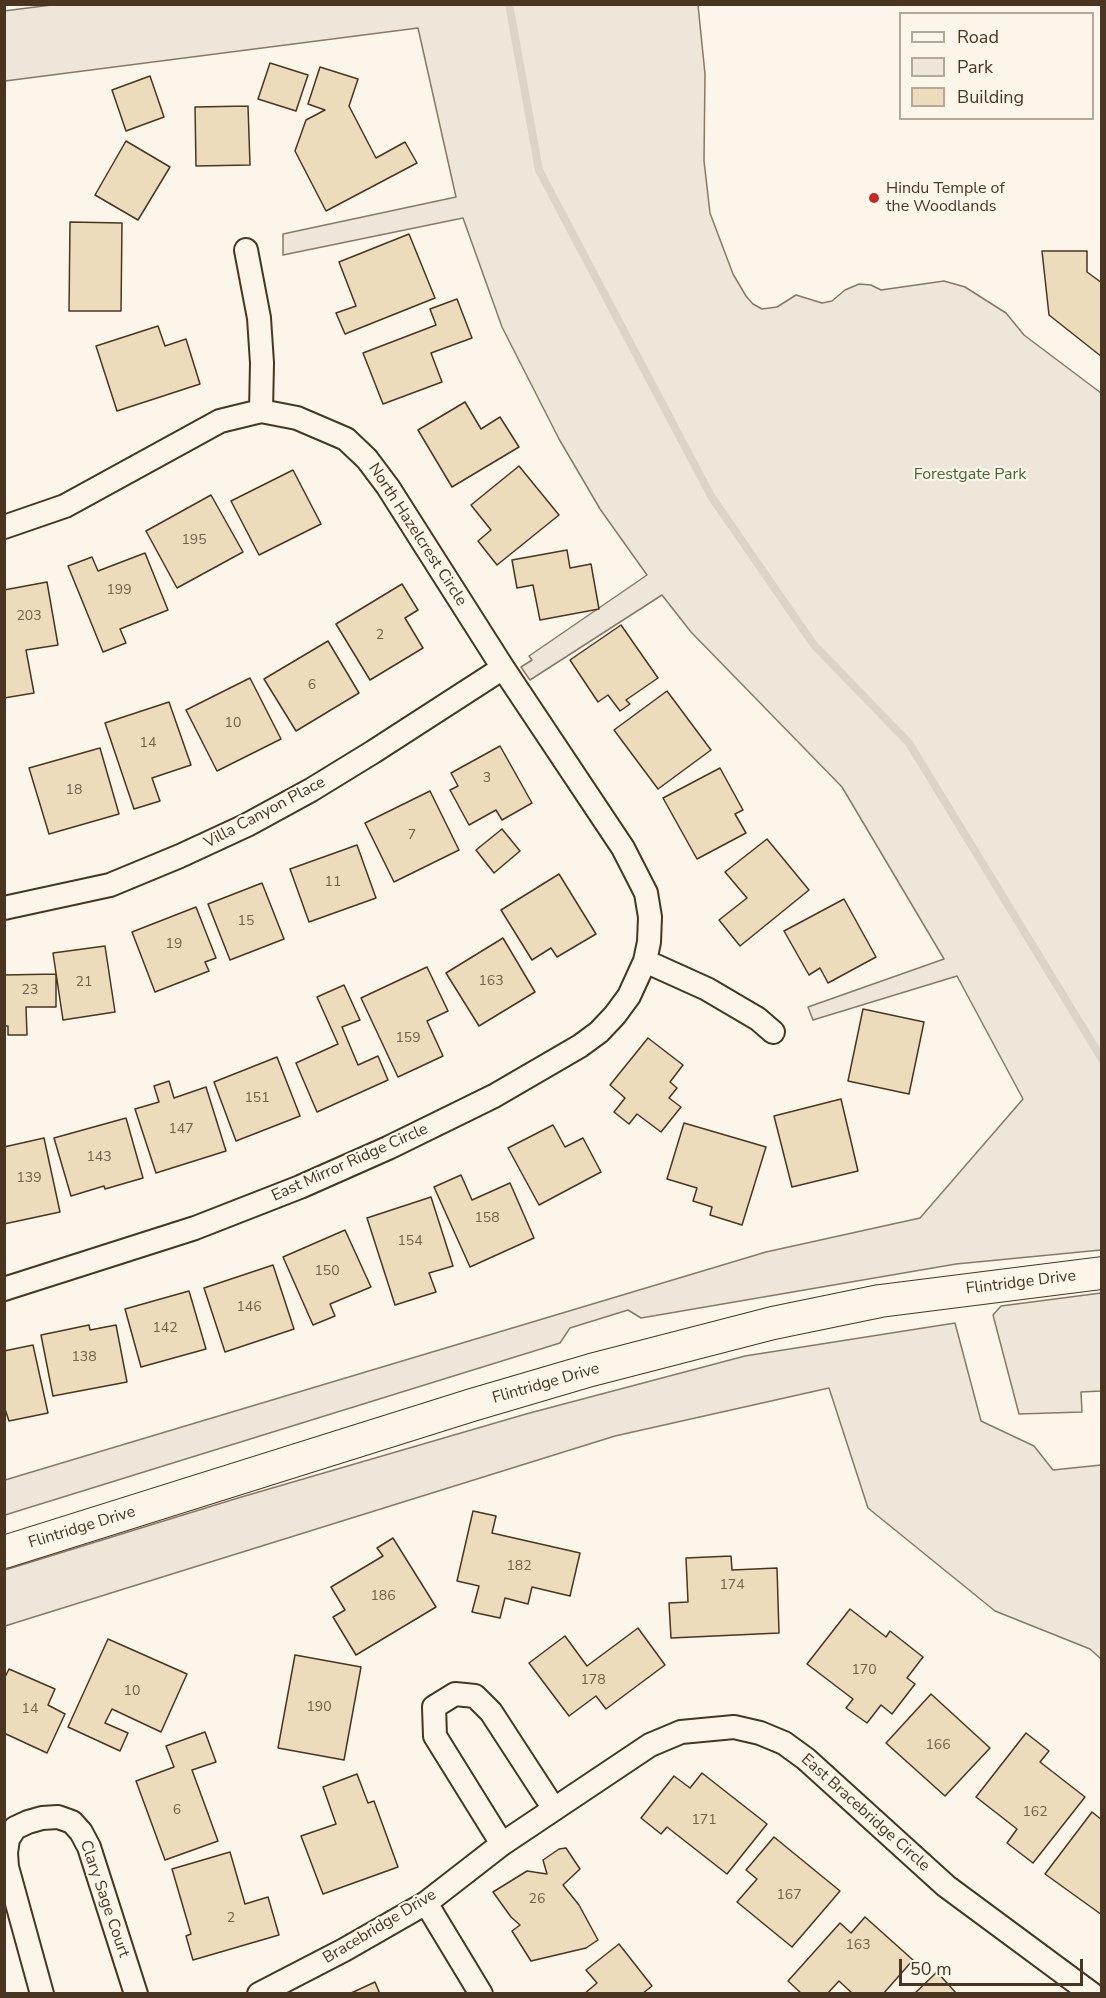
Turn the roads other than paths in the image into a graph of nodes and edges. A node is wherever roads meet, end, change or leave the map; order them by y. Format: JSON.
{"nodes":[{"id":1,"x":246,"y":250,"type":"dead end"},
{"id":2,"x":261,"y":411,"type":"junction"},
{"id":3,"x":4,"y":527,"type":"edge"},
{"id":4,"x":503,"y":668,"type":"junction"},
{"id":5,"x":4,"y":908,"type":"edge"},
{"id":6,"x":645,"y":961,"type":"junction"},
{"id":7,"x":773,"y":1032,"type":"dead end"},
{"id":8,"x":1101,"y":1273,"type":"edge"},
{"id":9,"x":4,"y":1289,"type":"edge"},
{"id":10,"x":4,"y":1552,"type":"edge"},
{"id":11,"x":554,"y":1809,"type":"junction"},
{"id":12,"x":502,"y":1844,"type":"junction"},
{"id":13,"x":426,"y":1903,"type":"junction"},
{"id":14,"x":42,"y":1994,"type":"edge"},
{"id":15,"x":136,"y":1994,"type":"edge"},
{"id":16,"x":259,"y":1994,"type":"edge"},
{"id":17,"x":482,"y":1994,"type":"edge"},
{"id":18,"x":1092,"y":1994,"type":"edge"}],
"edges":[{"from":1,"to":2,"type":"street"},
{"from":2,"to":3,"type":"street","name":"North Hazelcrest Circle"},
{"from":2,"to":4,"type":"street","name":"North Hazelcrest Circle"},
{"from":4,"to":5,"type":"street","name":"Villa Canyon Place"},
{"from":4,"to":6,"type":"street","name":"North Hazelcrest Circle"},
{"from":6,"to":7,"type":"street"},
{"from":6,"to":9,"type":"street","name":"East Mirror Ridge Circle"},
{"from":8,"to":10,"type":"street","name":"Flintridge Drive"},
{"from":11,"to":12,"type":"street","name":"Bracebridge Drive"},
{"from":11,"to":12,"type":"street"},
{"from":11,"to":18,"type":"street","name":"East Bracebridge Circle"},
{"from":12,"to":13,"type":"street","name":"Bracebridge Drive"},
{"from":13,"to":16,"type":"street","name":"Bracebridge Drive"},
{"from":13,"to":17,"type":"street"},
{"from":14,"to":15,"type":"street","name":"Clary Sage Court"}]}
